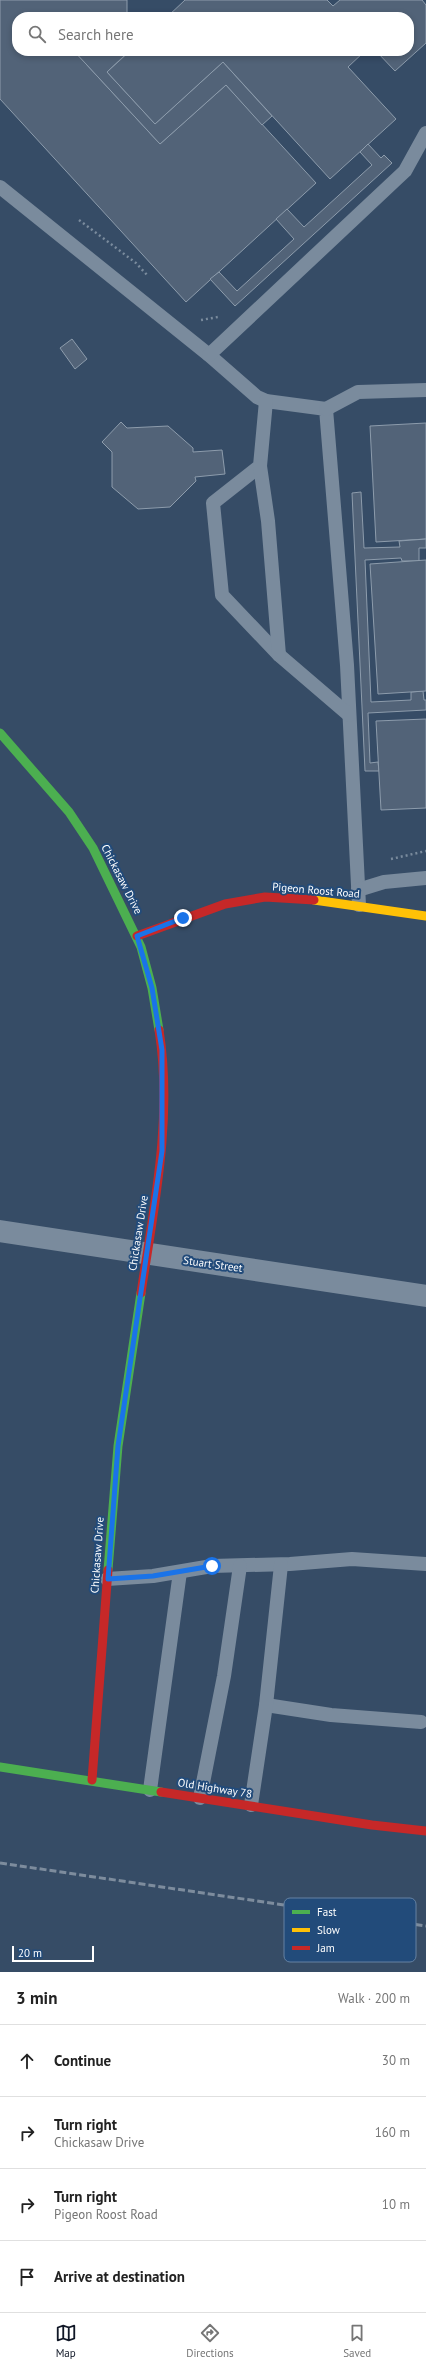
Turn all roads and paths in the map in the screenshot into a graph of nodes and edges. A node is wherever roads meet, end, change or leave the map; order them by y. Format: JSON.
{"nodes":[{"id":1,"x":426,"y":133,"type":"edge"},
{"id":2,"x":0,"y":187,"type":"edge"},
{"id":3,"x":75,"y":217,"type":"dead end"},
{"id":4,"x":152,"y":280,"type":"dead end"},
{"id":5,"x":226,"y":315,"type":"dead end"},
{"id":6,"x":198,"y":321,"type":"dead end"},
{"id":7,"x":209,"y":355,"type":"junction"},
{"id":8,"x":426,"y":390,"type":"edge"},
{"id":9,"x":266,"y":400,"type":"junction"},
{"id":10,"x":326,"y":409,"type":"junction"},
{"id":11,"x":260,"y":466,"type":"junction"},
{"id":12,"x":279,"y":655,"type":"junction"},
{"id":13,"x":349,"y":714,"type":"junction"},
{"id":14,"x":0,"y":733,"type":"edge"},
{"id":15,"x":426,"y":851,"type":"edge"},
{"id":16,"x":384,"y":862,"type":"dead end"},
{"id":17,"x":426,"y":878,"type":"edge"},
{"id":18,"x":358,"y":890,"type":"junction"},
{"id":19,"x":359,"y":905,"type":"junction"},
{"id":20,"x":426,"y":916,"type":"edge"},
{"id":21,"x":137,"y":936,"type":"junction"},
{"id":22,"x":0,"y":1231,"type":"edge"},
{"id":23,"x":148,"y":1255,"type":"junction"},
{"id":24,"x":426,"y":1296,"type":"edge"},
{"id":25,"x":426,"y":1564,"type":"edge"},
{"id":26,"x":281,"y":1565,"type":"junction"},
{"id":27,"x":240,"y":1566,"type":"junction"},
{"id":28,"x":180,"y":1572,"type":"junction"},
{"id":29,"x":108,"y":1579,"type":"junction"},
{"id":30,"x":266,"y":1706,"type":"junction"},
{"id":31,"x":421,"y":1722,"type":"dead end"},
{"id":32,"x":0,"y":1767,"type":"edge"},
{"id":33,"x":92,"y":1780,"type":"junction"},
{"id":34,"x":150,"y":1790,"type":"junction"},
{"id":35,"x":200,"y":1798,"type":"junction"},
{"id":36,"x":250,"y":1805,"type":"junction"},
{"id":37,"x":426,"y":1831,"type":"edge"}],
"edges":[{"from":1,"to":7,"type":"lane"},
{"from":2,"to":7,"type":"lane"},
{"from":3,"to":4,"type":"path"},
{"from":5,"to":6,"type":"path"},
{"from":7,"to":9,"type":"lane"},
{"from":8,"to":10,"type":"lane"},
{"from":9,"to":10,"type":"lane"},
{"from":9,"to":11,"type":"lane"},
{"from":10,"to":13,"type":"lane"},
{"from":11,"to":12,"type":"lane"},
{"from":11,"to":12,"type":"lane"},
{"from":12,"to":13,"type":"lane"},
{"from":13,"to":18,"type":"lane"},
{"from":14,"to":21,"type":"street","name":"Chickasaw Drive"},
{"from":15,"to":16,"type":"path"},
{"from":17,"to":18,"type":"lane"},
{"from":18,"to":19,"type":"lane"},
{"from":19,"to":20,"type":"street","name":"Pigeon Roost Road"},
{"from":19,"to":21,"type":"street","name":"Pigeon Roost Road"},
{"from":21,"to":23,"type":"street","name":"Chickasaw Drive"},
{"from":22,"to":23,"type":"street","name":"Stuart Street"},
{"from":23,"to":24,"type":"street","name":"Stuart Street"},
{"from":23,"to":29,"type":"street","name":"Chickasaw Drive"},
{"from":25,"to":26,"type":"lane"},
{"from":26,"to":27,"type":"lane"},
{"from":26,"to":30,"type":"lane"},
{"from":27,"to":28,"type":"lane"},
{"from":27,"to":35,"type":"lane"},
{"from":28,"to":29,"type":"lane"},
{"from":28,"to":34,"type":"lane"},
{"from":29,"to":33,"type":"street","name":"Chickasaw Drive"},
{"from":30,"to":31,"type":"lane"},
{"from":30,"to":36,"type":"lane"},
{"from":32,"to":33,"type":"street","name":"Old Highway 78"},
{"from":33,"to":34,"type":"street","name":"Old Highway 78"},
{"from":34,"to":35,"type":"street","name":"Old Highway 78"},
{"from":35,"to":36,"type":"street","name":"Old Highway 78"},
{"from":36,"to":37,"type":"street","name":"Old Highway 78"}]}
